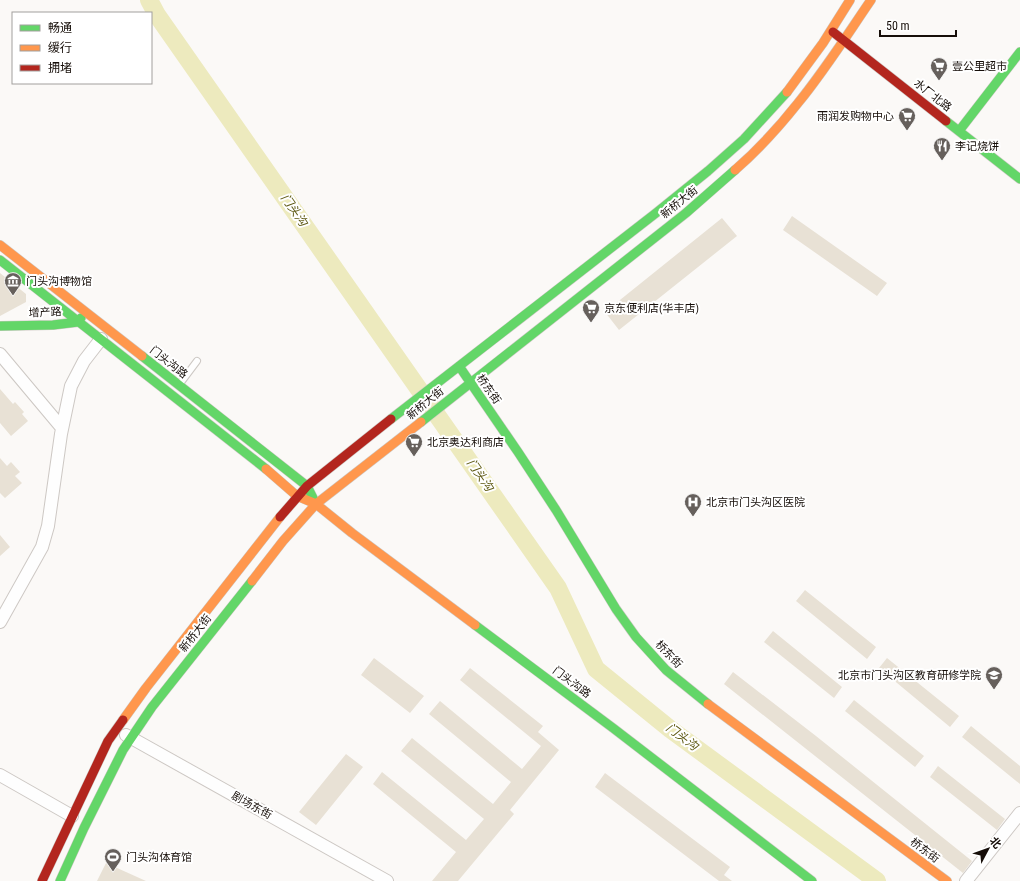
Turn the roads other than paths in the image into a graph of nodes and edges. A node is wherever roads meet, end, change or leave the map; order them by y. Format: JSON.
{"nodes":[{"id":1,"x":850,"y":0,"type":"edge"},
{"id":2,"x":871,"y":0,"type":"edge"},
{"id":3,"x":837,"y":21,"type":"junction"},
{"id":4,"x":831,"y":30,"type":"junction"},
{"id":5,"x":853,"y":33,"type":"junction"},
{"id":6,"x":844,"y":40,"type":"junction"},
{"id":7,"x":1020,"y":52,"type":"edge"},
{"id":8,"x":961,"y":125,"type":"junction"},
{"id":9,"x":1020,"y":168,"type":"edge"},
{"id":10,"x":1020,"y":179,"type":"edge"},
{"id":11,"x":0,"y":245,"type":"edge"},
{"id":12,"x":0,"y":260,"type":"edge"},
{"id":13,"x":85,"y":311,"type":"junction"},
{"id":14,"x":78,"y":322,"type":"junction"},
{"id":15,"x":0,"y":326,"type":"edge"},
{"id":16,"x":101,"y":339,"type":"junction"},
{"id":17,"x":0,"y":354,"type":"edge"},
{"id":18,"x":197,"y":361,"type":"dead end"},
{"id":19,"x":459,"y":366,"type":"junction"},
{"id":20,"x":470,"y":383,"type":"junction"},
{"id":21,"x":179,"y":385,"type":"junction"},
{"id":22,"x":171,"y":395,"type":"junction"},
{"id":23,"x":62,"y":428,"type":"junction"},
{"id":24,"x":307,"y":486,"type":"junction"},
{"id":25,"x":297,"y":496,"type":"junction"},
{"id":26,"x":316,"y":504,"type":"junction"},
{"id":27,"x":0,"y":622,"type":"edge"},
{"id":28,"x":116,"y":730,"type":"junction"},
{"id":29,"x":130,"y":738,"type":"junction"},
{"id":30,"x":0,"y":775,"type":"edge"},
{"id":31,"x":1020,"y":813,"type":"edge"},
{"id":32,"x":72,"y":816,"type":"junction"},
{"id":33,"x":42,"y":881,"type":"edge"},
{"id":34,"x":60,"y":881,"type":"edge"},
{"id":35,"x":387,"y":881,"type":"edge"},
{"id":36,"x":812,"y":881,"type":"edge"},
{"id":37,"x":947,"y":881,"type":"edge"},
{"id":38,"x":966,"y":881,"type":"edge"}],
"edges":[{"from":1,"to":3,"type":"main road","name":"新桥大街"},
{"from":2,"to":5,"type":"main road","name":"新桥大街"},
{"from":3,"to":4,"type":"main road","name":"新桥大街"},
{"from":3,"to":5,"type":"main road"},
{"from":4,"to":6,"type":"main road","name":"水厂北路"},
{"from":4,"to":19,"type":"main road","name":"新桥大街"},
{"from":5,"to":6,"type":"main road","name":"新桥大街"},
{"from":6,"to":8,"type":"main road","name":"水厂北路"},
{"from":6,"to":20,"type":"main road","name":"新桥大街"},
{"from":7,"to":8,"type":"main road"},
{"from":8,"to":9,"type":"main road"},
{"from":8,"to":10,"type":"main road","name":"水厂北路"},
{"from":11,"to":13,"type":"main road","name":"门头沟路"},
{"from":12,"to":14,"type":"main road","name":"门头沟路"},
{"from":13,"to":14,"type":"main road","name":"增产路"},
{"from":13,"to":21,"type":"main road","name":"门头沟路"},
{"from":14,"to":15,"type":"main road","name":"增产路"},
{"from":14,"to":16,"type":"main road","name":"门头沟路"},
{"from":16,"to":22,"type":"main road","name":"门头沟路"},
{"from":16,"to":23,"type":"street"},
{"from":17,"to":23,"type":"street"},
{"from":18,"to":21,"type":"lane"},
{"from":19,"to":20,"type":"main road","name":"桥东街"},
{"from":19,"to":24,"type":"main road","name":"新桥大街"},
{"from":20,"to":26,"type":"main road","name":"新桥大街"},
{"from":20,"to":37,"type":"main road","name":"桥东街"},
{"from":21,"to":22,"type":"lane"},
{"from":21,"to":24,"type":"main road","name":"门头沟路"},
{"from":22,"to":25,"type":"main road","name":"门头沟路"},
{"from":23,"to":27,"type":"street"},
{"from":24,"to":25,"type":"main road","name":"新桥大街"},
{"from":24,"to":26,"type":"main road","name":"门头沟路"},
{"from":25,"to":26,"type":"main road","name":"门头沟路"},
{"from":25,"to":28,"type":"main road","name":"新桥大街"},
{"from":26,"to":29,"type":"main road","name":"新桥大街"},
{"from":26,"to":36,"type":"main road","name":"门头沟路"},
{"from":28,"to":29,"type":"street","name":"剧场东街"},
{"from":28,"to":32,"type":"main road","name":"新桥大街"},
{"from":29,"to":34,"type":"main road","name":"新桥大街"},
{"from":29,"to":35,"type":"street","name":"剧场东街"},
{"from":30,"to":32,"type":"street"},
{"from":31,"to":38,"type":"street"},
{"from":32,"to":33,"type":"main road","name":"新桥大街"}]}
